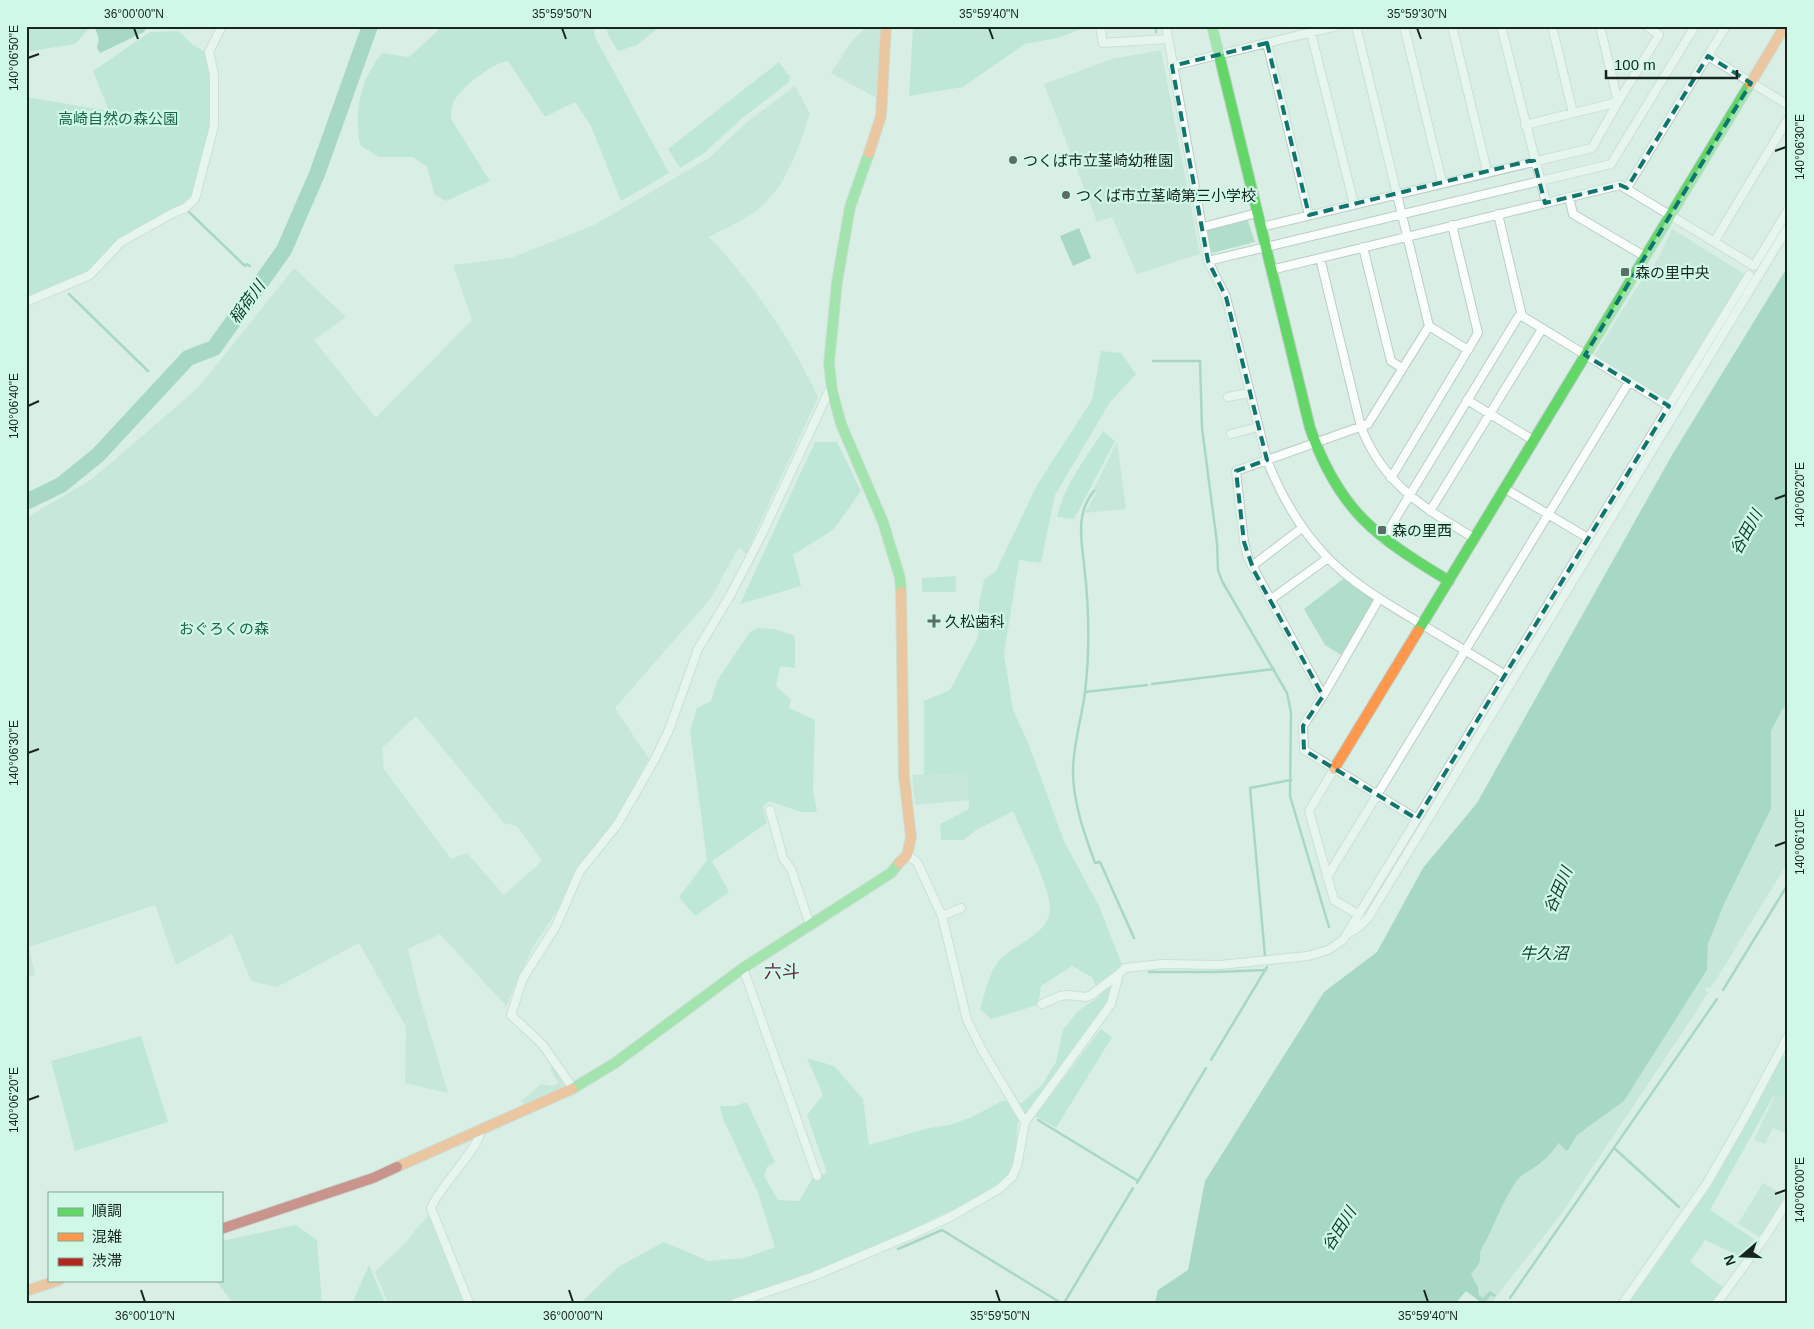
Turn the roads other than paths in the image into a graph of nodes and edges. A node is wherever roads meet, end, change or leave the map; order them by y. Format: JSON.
{"nodes":[{"id":1,"x":222,"y":26,"type":"edge"},
{"id":2,"x":886,"y":26,"type":"edge"},
{"id":3,"x":1100,"y":26,"type":"edge"},
{"id":4,"x":1166,"y":26,"type":"edge"},
{"id":5,"x":1212,"y":26,"type":"edge"},
{"id":6,"x":1337,"y":26,"type":"edge"},
{"id":7,"x":1356,"y":26,"type":"edge"},
{"id":8,"x":1404,"y":26,"type":"edge"},
{"id":9,"x":1452,"y":26,"type":"edge"},
{"id":10,"x":1501,"y":26,"type":"edge"},
{"id":11,"x":1552,"y":26,"type":"edge"},
{"id":12,"x":1600,"y":26,"type":"edge"},
{"id":13,"x":1648,"y":26,"type":"edge"},
{"id":14,"x":1664,"y":26,"type":"edge"},
{"id":15,"x":1695,"y":26,"type":"edge"},
{"id":16,"x":1726,"y":26,"type":"edge"},
{"id":17,"x":1785,"y":26,"type":"edge"},
{"id":18,"x":1311,"y":33,"type":"junction"},
{"id":19,"x":1659,"y":34,"type":"junction"},
{"id":20,"x":1167,"y":39,"type":"junction"},
{"id":21,"x":1267,"y":43,"type":"junction"},
{"id":22,"x":1219,"y":54,"type":"junction"},
{"id":23,"x":1708,"y":56,"type":"junction"},
{"id":24,"x":1172,"y":66,"type":"junction"},
{"id":25,"x":1751,"y":83,"type":"junction"},
{"id":26,"x":1618,"y":102,"type":"junction"},
{"id":27,"x":1788,"y":105,"type":"edge"},
{"id":28,"x":1573,"y":113,"type":"junction"},
{"id":29,"x":1788,"y":120,"type":"edge"},
{"id":30,"x":1525,"y":124,"type":"junction"},
{"id":31,"x":1534,"y":161,"type":"junction"},
{"id":32,"x":1487,"y":171,"type":"junction"},
{"id":33,"x":1442,"y":182,"type":"junction"},
{"id":34,"x":1539,"y":182,"type":"junction"},
{"id":35,"x":1627,"y":188,"type":"junction"},
{"id":36,"x":1396,"y":193,"type":"junction"},
{"id":37,"x":1569,"y":197,"type":"junction"},
{"id":38,"x":1546,"y":202,"type":"junction"},
{"id":39,"x":1354,"y":204,"type":"junction"},
{"id":40,"x":1788,"y":210,"type":"edge"},
{"id":41,"x":1257,"y":213,"type":"junction"},
{"id":42,"x":1498,"y":214,"type":"junction"},
{"id":43,"x":1309,"y":215,"type":"junction"},
{"id":44,"x":1402,"y":215,"type":"junction"},
{"id":45,"x":1670,"y":215,"type":"junction"},
{"id":46,"x":1452,"y":225,"type":"junction"},
{"id":47,"x":1203,"y":227,"type":"junction"},
{"id":48,"x":1261,"y":227,"type":"junction"},
{"id":49,"x":1788,"y":227,"type":"edge"},
{"id":50,"x":1407,"y":236,"type":"junction"},
{"id":51,"x":1714,"y":242,"type":"junction"},
{"id":52,"x":1363,"y":247,"type":"junction"},
{"id":53,"x":1266,"y":248,"type":"junction"},
{"id":54,"x":1646,"y":257,"type":"junction"},
{"id":55,"x":1320,"y":258,"type":"junction"},
{"id":56,"x":1208,"y":261,"type":"junction"},
{"id":57,"x":1271,"y":270,"type":"junction"},
{"id":58,"x":1749,"y":275,"type":"dead end"},
{"id":59,"x":26,"y":302,"type":"edge"},
{"id":60,"x":1522,"y":316,"type":"junction"},
{"id":61,"x":1429,"y":326,"type":"junction"},
{"id":62,"x":1542,"y":329,"type":"junction"},
{"id":63,"x":1468,"y":350,"type":"junction"},
{"id":64,"x":1585,"y":355,"type":"junction"},
{"id":65,"x":1402,"y":368,"type":"junction"},
{"id":66,"x":1629,"y":382,"type":"junction"},
{"id":67,"x":829,"y":391,"type":"dead end"},
{"id":68,"x":1249,"y":393,"type":"junction"},
{"id":69,"x":1228,"y":397,"type":"dead end"},
{"id":70,"x":1467,"y":400,"type":"junction"},
{"id":71,"x":1669,"y":406,"type":"junction"},
{"id":72,"x":1490,"y":413,"type":"junction"},
{"id":73,"x":1258,"y":427,"type":"junction"},
{"id":74,"x":1361,"y":427,"type":"junction"},
{"id":75,"x":1231,"y":434,"type":"dead end"},
{"id":76,"x":1533,"y":440,"type":"junction"},
{"id":77,"x":1315,"y":444,"type":"junction"},
{"id":78,"x":1267,"y":460,"type":"junction"},
{"id":79,"x":1391,"y":478,"type":"junction"},
{"id":80,"x":1504,"y":488,"type":"junction"},
{"id":81,"x":1409,"y":496,"type":"junction"},
{"id":82,"x":1430,"y":512,"type":"junction"},
{"id":83,"x":1548,"y":514,"type":"junction"},
{"id":84,"x":1302,"y":528,"type":"junction"},
{"id":85,"x":1474,"y":538,"type":"junction"},
{"id":86,"x":1588,"y":538,"type":"junction"},
{"id":87,"x":1383,"y":539,"type":"junction"},
{"id":88,"x":1328,"y":558,"type":"junction"},
{"id":89,"x":1252,"y":566,"type":"junction"},
{"id":90,"x":1449,"y":580,"type":"junction"},
{"id":91,"x":1379,"y":599,"type":"junction"},
{"id":92,"x":1270,"y":600,"type":"junction"},
{"id":93,"x":1422,"y":624,"type":"junction"},
{"id":94,"x":1465,"y":650,"type":"junction"},
{"id":95,"x":1505,"y":674,"type":"junction"},
{"id":96,"x":1322,"y":696,"type":"junction"},
{"id":97,"x":1334,"y":769,"type":"junction"},
{"id":98,"x":1377,"y":795,"type":"junction"},
{"id":99,"x":770,"y":810,"type":"dead end"},
{"id":100,"x":1417,"y":819,"type":"junction"},
{"id":101,"x":907,"y":855,"type":"junction"},
{"id":102,"x":1327,"y":877,"type":"junction"},
{"id":103,"x":961,"y":908,"type":"dead end"},
{"id":104,"x":1359,"y":915,"type":"junction"},
{"id":105,"x":942,"y":916,"type":"junction"},
{"id":106,"x":810,"y":925,"type":"junction"},
{"id":107,"x":1349,"y":933,"type":"junction"},
{"id":108,"x":742,"y":968,"type":"junction"},
{"id":109,"x":1119,"y":974,"type":"junction"},
{"id":110,"x":1042,"y":1004,"type":"dead end"},
{"id":111,"x":1788,"y":1036,"type":"edge"},
{"id":112,"x":573,"y":1088,"type":"junction"},
{"id":113,"x":1025,"y":1122,"type":"junction"},
{"id":114,"x":480,"y":1131,"type":"junction"},
{"id":115,"x":817,"y":1176,"type":"dead end"},
{"id":116,"x":1788,"y":1201,"type":"edge"},
{"id":117,"x":222,"y":1229,"type":"edge"},
{"id":118,"x":53,"y":1282,"type":"edge"},
{"id":119,"x":26,"y":1291,"type":"edge"},
{"id":120,"x":469,"y":1303,"type":"edge"},
{"id":121,"x":735,"y":1303,"type":"edge"},
{"id":122,"x":1623,"y":1303,"type":"edge"},
{"id":123,"x":1717,"y":1303,"type":"edge"}],
"edges":[{"from":1,"to":59,"type":"street"},
{"from":2,"to":101,"type":"street"},
{"from":3,"to":20,"type":"street"},
{"from":4,"to":20,"type":"street"},
{"from":5,"to":22,"type":"street"},
{"from":6,"to":18,"type":"street"},
{"from":7,"to":36,"type":"street"},
{"from":8,"to":33,"type":"street"},
{"from":9,"to":32,"type":"street"},
{"from":10,"to":30,"type":"street"},
{"from":11,"to":28,"type":"street"},
{"from":12,"to":26,"type":"street"},
{"from":13,"to":19,"type":"street"},
{"from":14,"to":19,"type":"street"},
{"from":15,"to":34,"type":"street"},
{"from":16,"to":23,"type":"street"},
{"from":17,"to":25,"type":"street"},
{"from":18,"to":21,"type":"street"},
{"from":18,"to":39,"type":"street"},
{"from":19,"to":26,"type":"street"},
{"from":20,"to":24,"type":"street"},
{"from":21,"to":22,"type":"street"},
{"from":21,"to":43,"type":"street"},
{"from":22,"to":24,"type":"street"},
{"from":22,"to":41,"type":"street"},
{"from":23,"to":25,"type":"street"},
{"from":23,"to":35,"type":"street"},
{"from":24,"to":47,"type":"street"},
{"from":25,"to":27,"type":"street"},
{"from":25,"to":45,"type":"street"},
{"from":26,"to":28,"type":"street"},
{"from":26,"to":31,"type":"street"},
{"from":28,"to":30,"type":"street"},
{"from":29,"to":51,"type":"street"},
{"from":30,"to":31,"type":"street"},
{"from":31,"to":32,"type":"street"},
{"from":31,"to":34,"type":"street"},
{"from":32,"to":33,"type":"street"},
{"from":33,"to":36,"type":"street"},
{"from":34,"to":38,"type":"street"},
{"from":34,"to":44,"type":"street"},
{"from":35,"to":37,"type":"street"},
{"from":35,"to":45,"type":"street"},
{"from":36,"to":39,"type":"street"},
{"from":36,"to":44,"type":"street"},
{"from":37,"to":38,"type":"street"},
{"from":37,"to":54,"type":"street"},
{"from":38,"to":42,"type":"street"},
{"from":39,"to":43,"type":"street"},
{"from":40,"to":51,"type":"street"},
{"from":41,"to":47,"type":"street"},
{"from":41,"to":48,"type":"street"},
{"from":42,"to":46,"type":"street"},
{"from":42,"to":60,"type":"street"},
{"from":43,"to":48,"type":"street"},
{"from":44,"to":50,"type":"street"},
{"from":44,"to":53,"type":"street"},
{"from":45,"to":51,"type":"street"},
{"from":45,"to":54,"type":"street"},
{"from":46,"to":50,"type":"street"},
{"from":46,"to":63,"type":"street"},
{"from":47,"to":56,"type":"street"},
{"from":48,"to":53,"type":"street"},
{"from":49,"to":107,"type":"street"},
{"from":50,"to":52,"type":"street"},
{"from":50,"to":61,"type":"street"},
{"from":52,"to":55,"type":"street"},
{"from":52,"to":65,"type":"street"},
{"from":53,"to":56,"type":"street"},
{"from":53,"to":57,"type":"street"},
{"from":54,"to":64,"type":"street"},
{"from":55,"to":57,"type":"street"},
{"from":55,"to":74,"type":"street"},
{"from":56,"to":68,"type":"street"},
{"from":57,"to":77,"type":"street"},
{"from":58,"to":71,"type":"street"},
{"from":60,"to":62,"type":"street"},
{"from":60,"to":70,"type":"street"},
{"from":61,"to":63,"type":"street"},
{"from":61,"to":65,"type":"street"},
{"from":62,"to":64,"type":"street"},
{"from":62,"to":72,"type":"street"},
{"from":63,"to":79,"type":"street"},
{"from":64,"to":66,"type":"street"},
{"from":64,"to":76,"type":"street"},
{"from":65,"to":74,"type":"street"},
{"from":66,"to":71,"type":"street"},
{"from":66,"to":83,"type":"street"},
{"from":67,"to":112,"type":"street"},
{"from":68,"to":69,"type":"street"},
{"from":68,"to":73,"type":"street"},
{"from":70,"to":72,"type":"street"},
{"from":70,"to":81,"type":"street"},
{"from":71,"to":86,"type":"street"},
{"from":72,"to":76,"type":"street"},
{"from":72,"to":82,"type":"street"},
{"from":73,"to":75,"type":"street"},
{"from":73,"to":78,"type":"street"},
{"from":74,"to":77,"type":"street"},
{"from":74,"to":79,"type":"street"},
{"from":76,"to":80,"type":"street"},
{"from":77,"to":78,"type":"street"},
{"from":77,"to":87,"type":"street"},
{"from":78,"to":84,"type":"street"},
{"from":78,"to":89,"type":"street"},
{"from":79,"to":81,"type":"street"},
{"from":80,"to":83,"type":"street"},
{"from":80,"to":85,"type":"street"},
{"from":81,"to":82,"type":"street"},
{"from":81,"to":87,"type":"street"},
{"from":82,"to":85,"type":"street"},
{"from":83,"to":86,"type":"street"},
{"from":83,"to":94,"type":"street"},
{"from":84,"to":88,"type":"street"},
{"from":84,"to":89,"type":"street"},
{"from":85,"to":90,"type":"street"},
{"from":86,"to":95,"type":"street"},
{"from":87,"to":90,"type":"street"},
{"from":88,"to":91,"type":"street"},
{"from":88,"to":92,"type":"street"},
{"from":89,"to":92,"type":"street"},
{"from":90,"to":93,"type":"street"},
{"from":91,"to":93,"type":"street"},
{"from":91,"to":96,"type":"street"},
{"from":92,"to":96,"type":"street"},
{"from":93,"to":94,"type":"street"},
{"from":93,"to":97,"type":"street"},
{"from":94,"to":95,"type":"street"},
{"from":94,"to":98,"type":"street"},
{"from":95,"to":100,"type":"street"},
{"from":96,"to":97,"type":"street"},
{"from":97,"to":98,"type":"street"},
{"from":97,"to":102,"type":"street"},
{"from":98,"to":100,"type":"street"},
{"from":98,"to":102,"type":"street"},
{"from":99,"to":106,"type":"street"},
{"from":100,"to":104,"type":"street"},
{"from":101,"to":105,"type":"street"},
{"from":101,"to":106,"type":"street"},
{"from":102,"to":104,"type":"street"},
{"from":103,"to":105,"type":"street"},
{"from":104,"to":107,"type":"street"},
{"from":105,"to":113,"type":"street"},
{"from":106,"to":108,"type":"street"},
{"from":107,"to":109,"type":"street"},
{"from":108,"to":112,"type":"street"},
{"from":108,"to":115,"type":"street"},
{"from":109,"to":110,"type":"street"},
{"from":109,"to":113,"type":"street"},
{"from":111,"to":122,"type":"street"},
{"from":112,"to":114,"type":"street"},
{"from":113,"to":121,"type":"street"},
{"from":114,"to":117,"type":"street"},
{"from":114,"to":120,"type":"street"},
{"from":116,"to":123,"type":"street"},
{"from":118,"to":119,"type":"street"}]}
